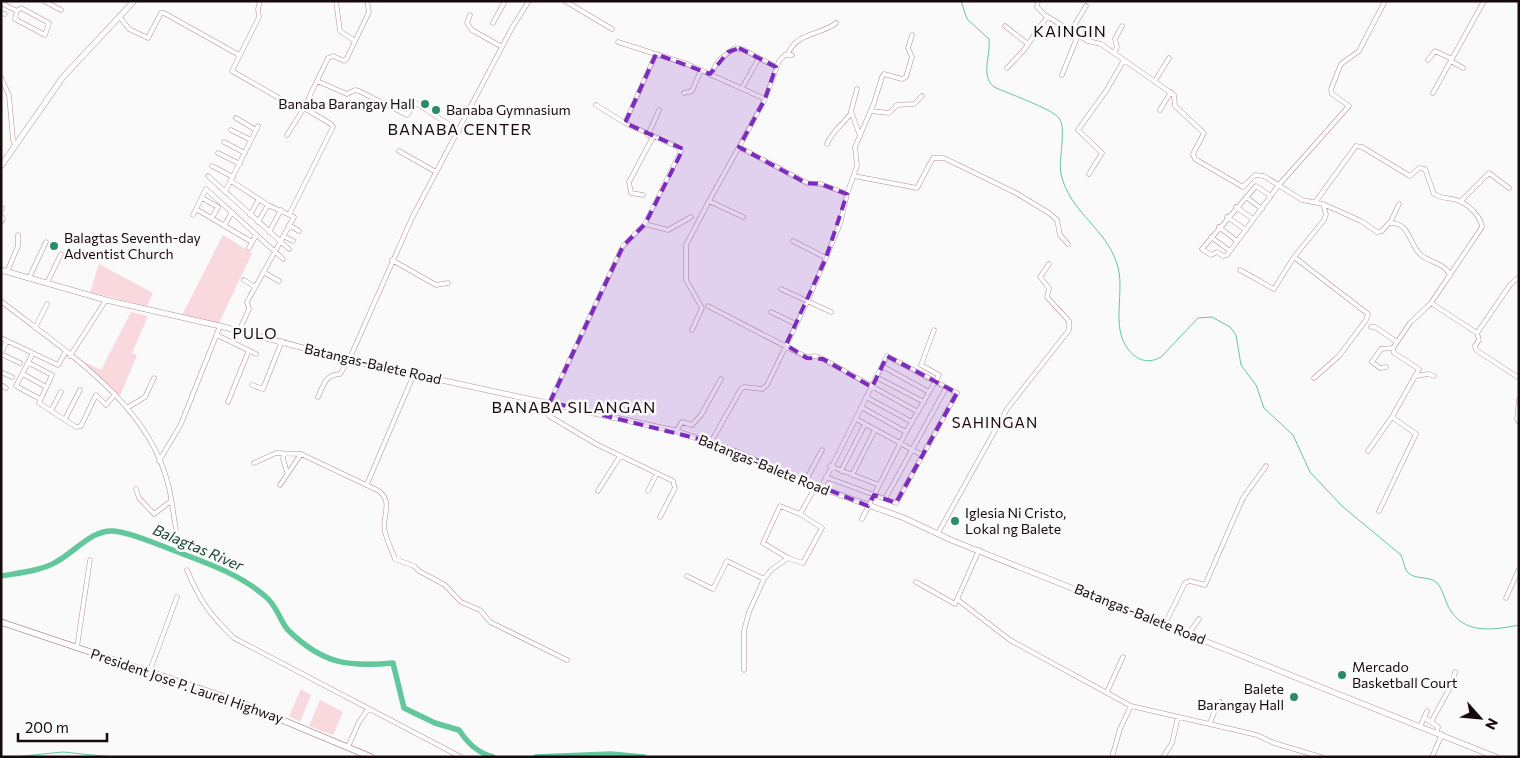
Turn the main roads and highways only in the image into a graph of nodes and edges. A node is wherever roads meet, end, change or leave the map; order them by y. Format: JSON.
{"nodes":[{"id":1,"x":134,"y":1,"type":"edge"},
{"id":2,"x":1,"y":166,"type":"edge"},
{"id":3,"x":4,"y":271,"type":"edge"},
{"id":4,"x":1,"y":622,"type":"edge"},
{"id":5,"x":371,"y":757,"type":"edge"},
{"id":6,"x":1496,"y":757,"type":"edge"}],
"edges":[{"from":1,"to":2,"type":"main road"},
{"from":3,"to":6,"type":"main road","name":"Batangas-Balete Road"},
{"from":4,"to":5,"type":"highway","name":"President Jose P. Laurel Highway"}]}
